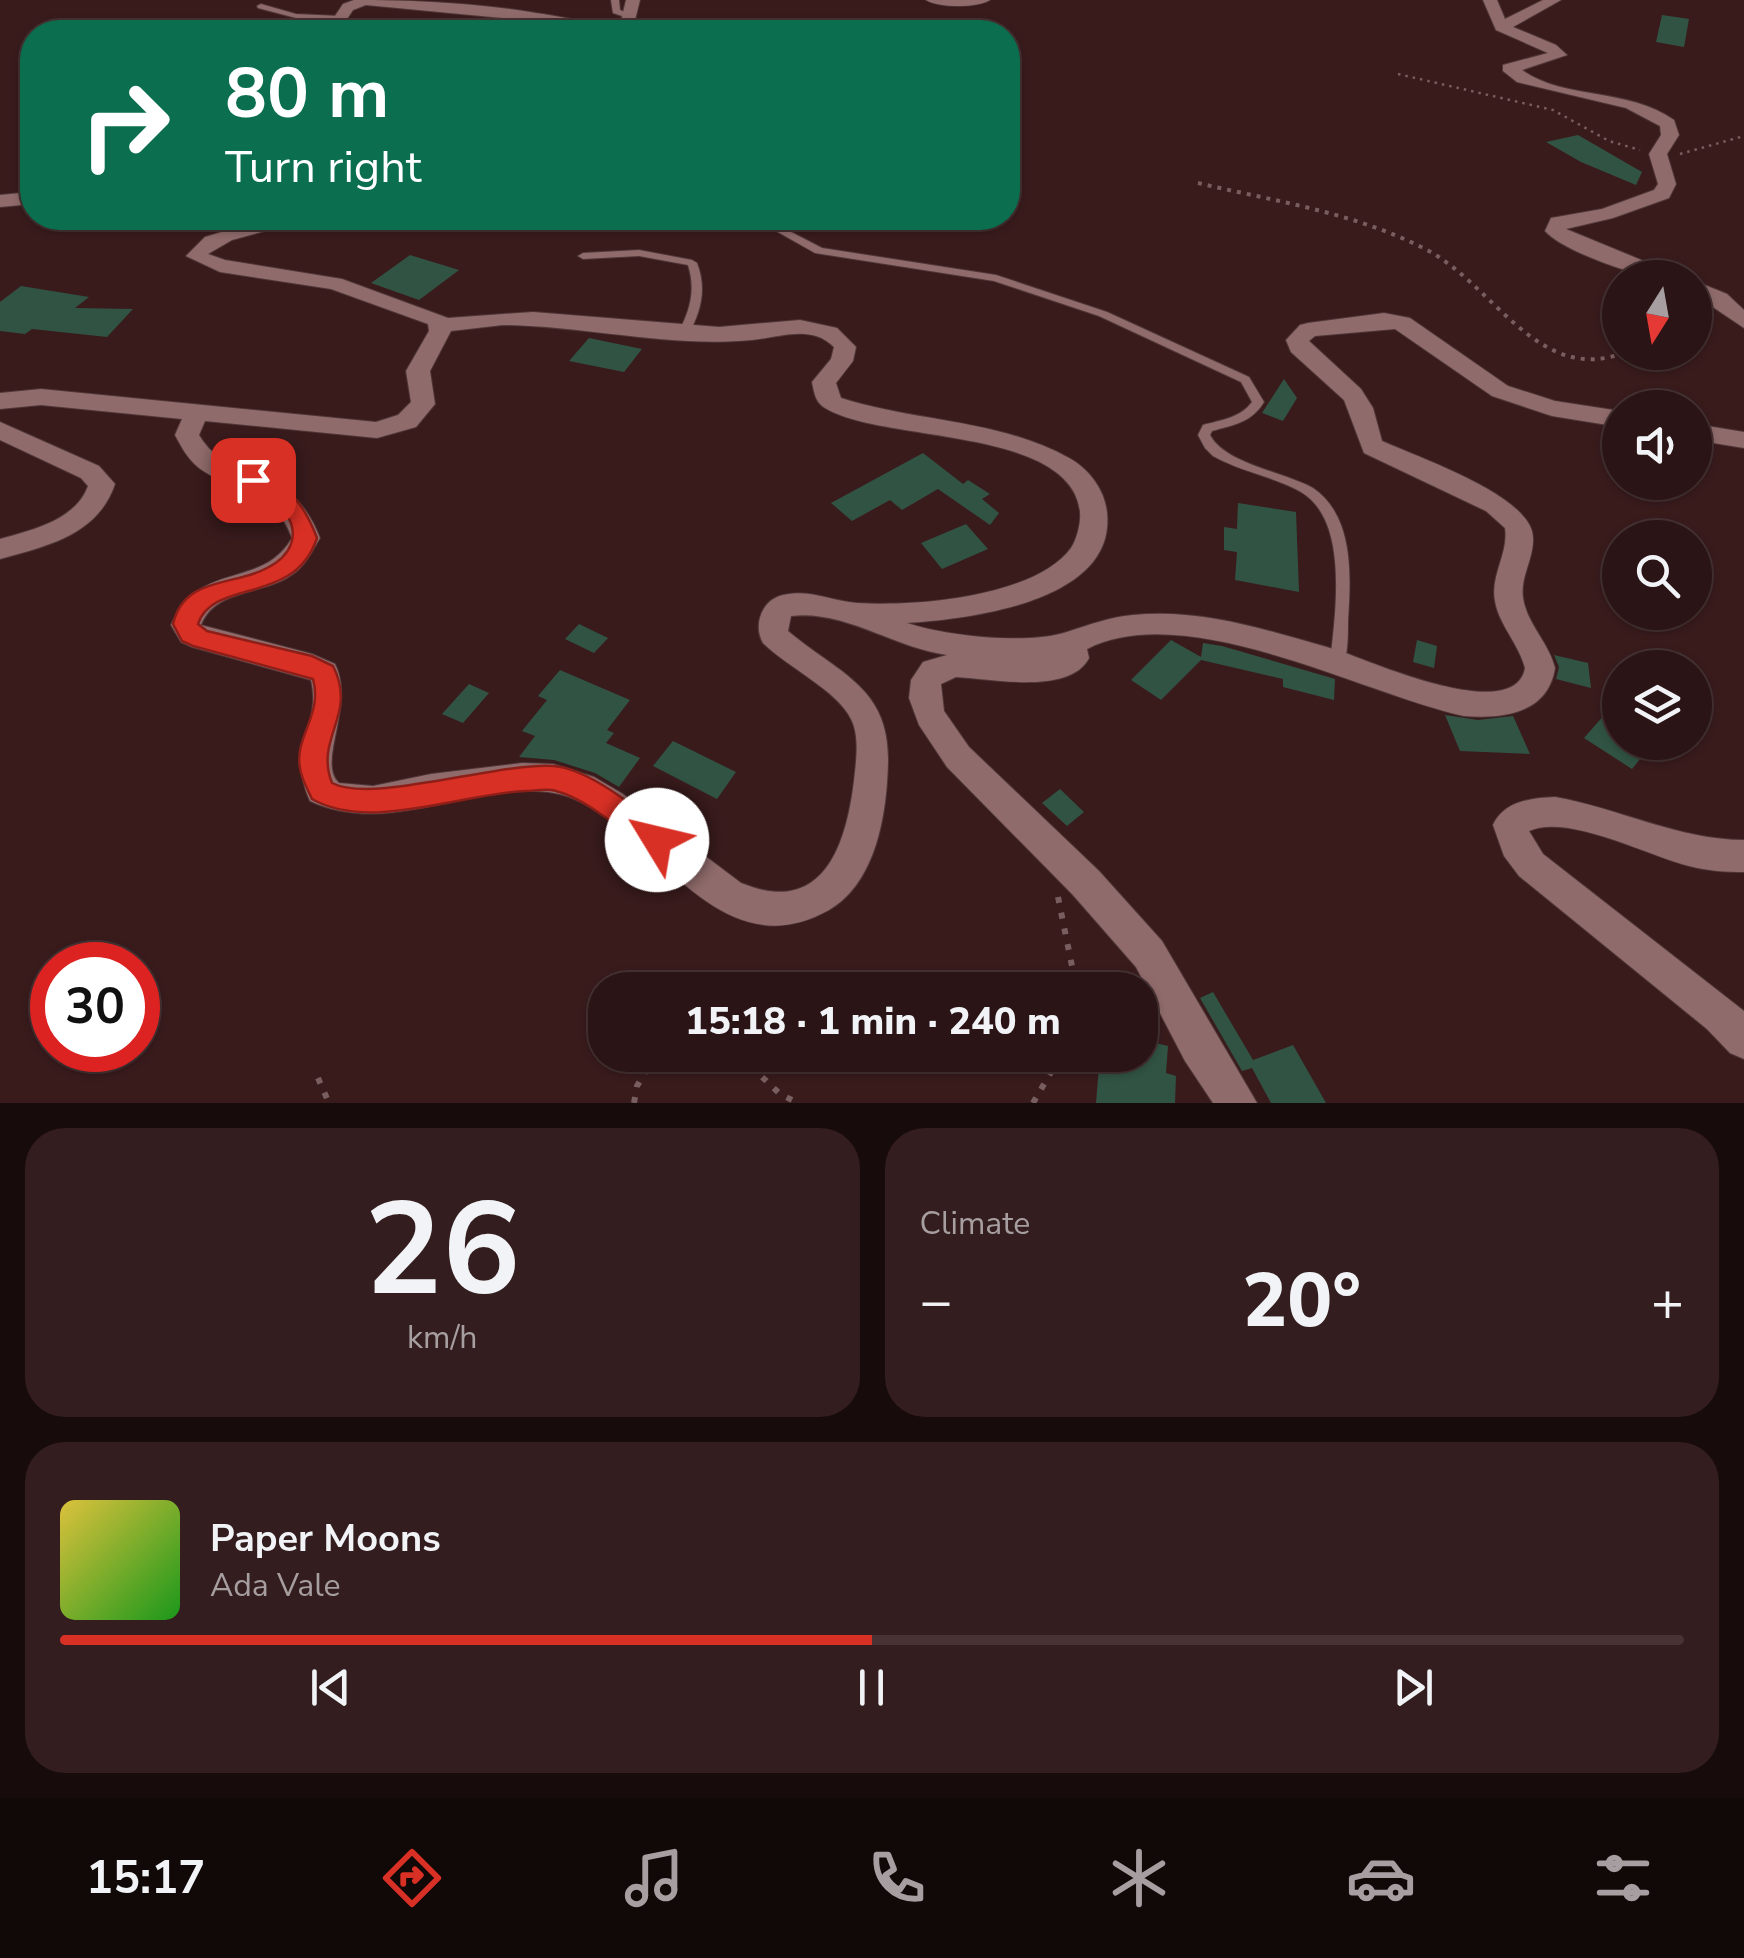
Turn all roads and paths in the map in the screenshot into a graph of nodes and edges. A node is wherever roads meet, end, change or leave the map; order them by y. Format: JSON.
{"nodes":[{"id":1,"x":615,"y":0,"type":"edge"},
{"id":2,"x":633,"y":0,"type":"edge"},
{"id":3,"x":933,"y":0,"type":"edge"},
{"id":4,"x":984,"y":0,"type":"edge"},
{"id":5,"x":1490,"y":0,"type":"edge"},
{"id":6,"x":1554,"y":0,"type":"edge"},
{"id":7,"x":261,"y":6,"type":"dead end"},
{"id":8,"x":631,"y":18,"type":"joint"},
{"id":9,"x":316,"y":20,"type":"edge"},
{"id":10,"x":343,"y":20,"type":"edge"},
{"id":11,"x":548,"y":20,"type":"edge"},
{"id":12,"x":1502,"y":28,"type":"junction"},
{"id":13,"x":1398,"y":74,"type":"dead end"},
{"id":14,"x":1744,"y":136,"type":"edge"},
{"id":15,"x":1658,"y":157,"type":"junction"},
{"id":16,"x":1198,"y":184,"type":"dead end"},
{"id":17,"x":248,"y":230,"type":"edge"},
{"id":18,"x":781,"y":230,"type":"edge"},
{"id":19,"x":584,"y":256,"type":"dead end"},
{"id":20,"x":1624,"y":260,"type":"edge"},
{"id":21,"x":1712,"y":296,"type":"edge"},
{"id":22,"x":1744,"y":321,"type":"edge"},
{"id":23,"x":442,"y":326,"type":"junction"},
{"id":24,"x":684,"y":333,"type":"junction"},
{"id":25,"x":1602,"y":357,"type":"edge"},
{"id":26,"x":0,"y":401,"type":"edge"},
{"id":27,"x":196,"y":413,"type":"junction"},
{"id":28,"x":1602,"y":417,"type":"edge"},
{"id":29,"x":0,"y":430,"type":"edge"},
{"id":30,"x":1712,"y":435,"type":"edge"},
{"id":31,"x":1744,"y":440,"type":"edge"},
{"id":32,"x":0,"y":549,"type":"edge"},
{"id":33,"x":862,"y":614,"type":"junction"},
{"id":34,"x":1071,"y":643,"type":"junction"},
{"id":35,"x":1338,"y":663,"type":"junction"},
{"id":36,"x":1043,"y":841,"type":"junction"},
{"id":37,"x":1744,"y":856,"type":"edge"},
{"id":38,"x":1070,"y":972,"type":"edge"},
{"id":39,"x":1744,"y":1039,"type":"edge"},
{"id":40,"x":645,"y":1072,"type":"edge"},
{"id":41,"x":757,"y":1072,"type":"edge"},
{"id":42,"x":1051,"y":1072,"type":"edge"},
{"id":43,"x":318,"y":1078,"type":"dead end"},
{"id":44,"x":329,"y":1103,"type":"edge"},
{"id":45,"x":634,"y":1103,"type":"edge"},
{"id":46,"x":798,"y":1103,"type":"edge"},
{"id":47,"x":1032,"y":1103,"type":"edge"},
{"id":48,"x":1237,"y":1103,"type":"edge"}],
"edges":[{"from":1,"to":8,"type":"lane"},
{"from":2,"to":8,"type":"street"},
{"from":3,"to":4,"type":"street"},
{"from":5,"to":12,"type":"street"},
{"from":6,"to":12,"type":"street"},
{"from":7,"to":9,"type":"lane"},
{"from":10,"to":11,"type":"street"},
{"from":12,"to":15,"type":"street"},
{"from":13,"to":15,"type":"path"},
{"from":14,"to":15,"type":"path"},
{"from":15,"to":20,"type":"street"},
{"from":16,"to":25,"type":"path"},
{"from":17,"to":23,"type":"street"},
{"from":18,"to":35,"type":"lane"},
{"from":19,"to":24,"type":"lane"},
{"from":21,"to":22,"type":"street"},
{"from":23,"to":24,"type":"street"},
{"from":23,"to":27,"type":"street"},
{"from":24,"to":33,"type":"street"},
{"from":26,"to":27,"type":"street"},
{"from":27,"to":33,"type":"street"},
{"from":28,"to":35,"type":"street"},
{"from":29,"to":32,"type":"street"},
{"from":30,"to":31,"type":"street"},
{"from":33,"to":34,"type":"street"},
{"from":34,"to":35,"type":"street"},
{"from":34,"to":36,"type":"street"},
{"from":36,"to":38,"type":"path"},
{"from":36,"to":48,"type":"street"},
{"from":37,"to":39,"type":"street"},
{"from":40,"to":45,"type":"path"},
{"from":41,"to":46,"type":"path"},
{"from":42,"to":47,"type":"path"},
{"from":43,"to":44,"type":"path"}]}
